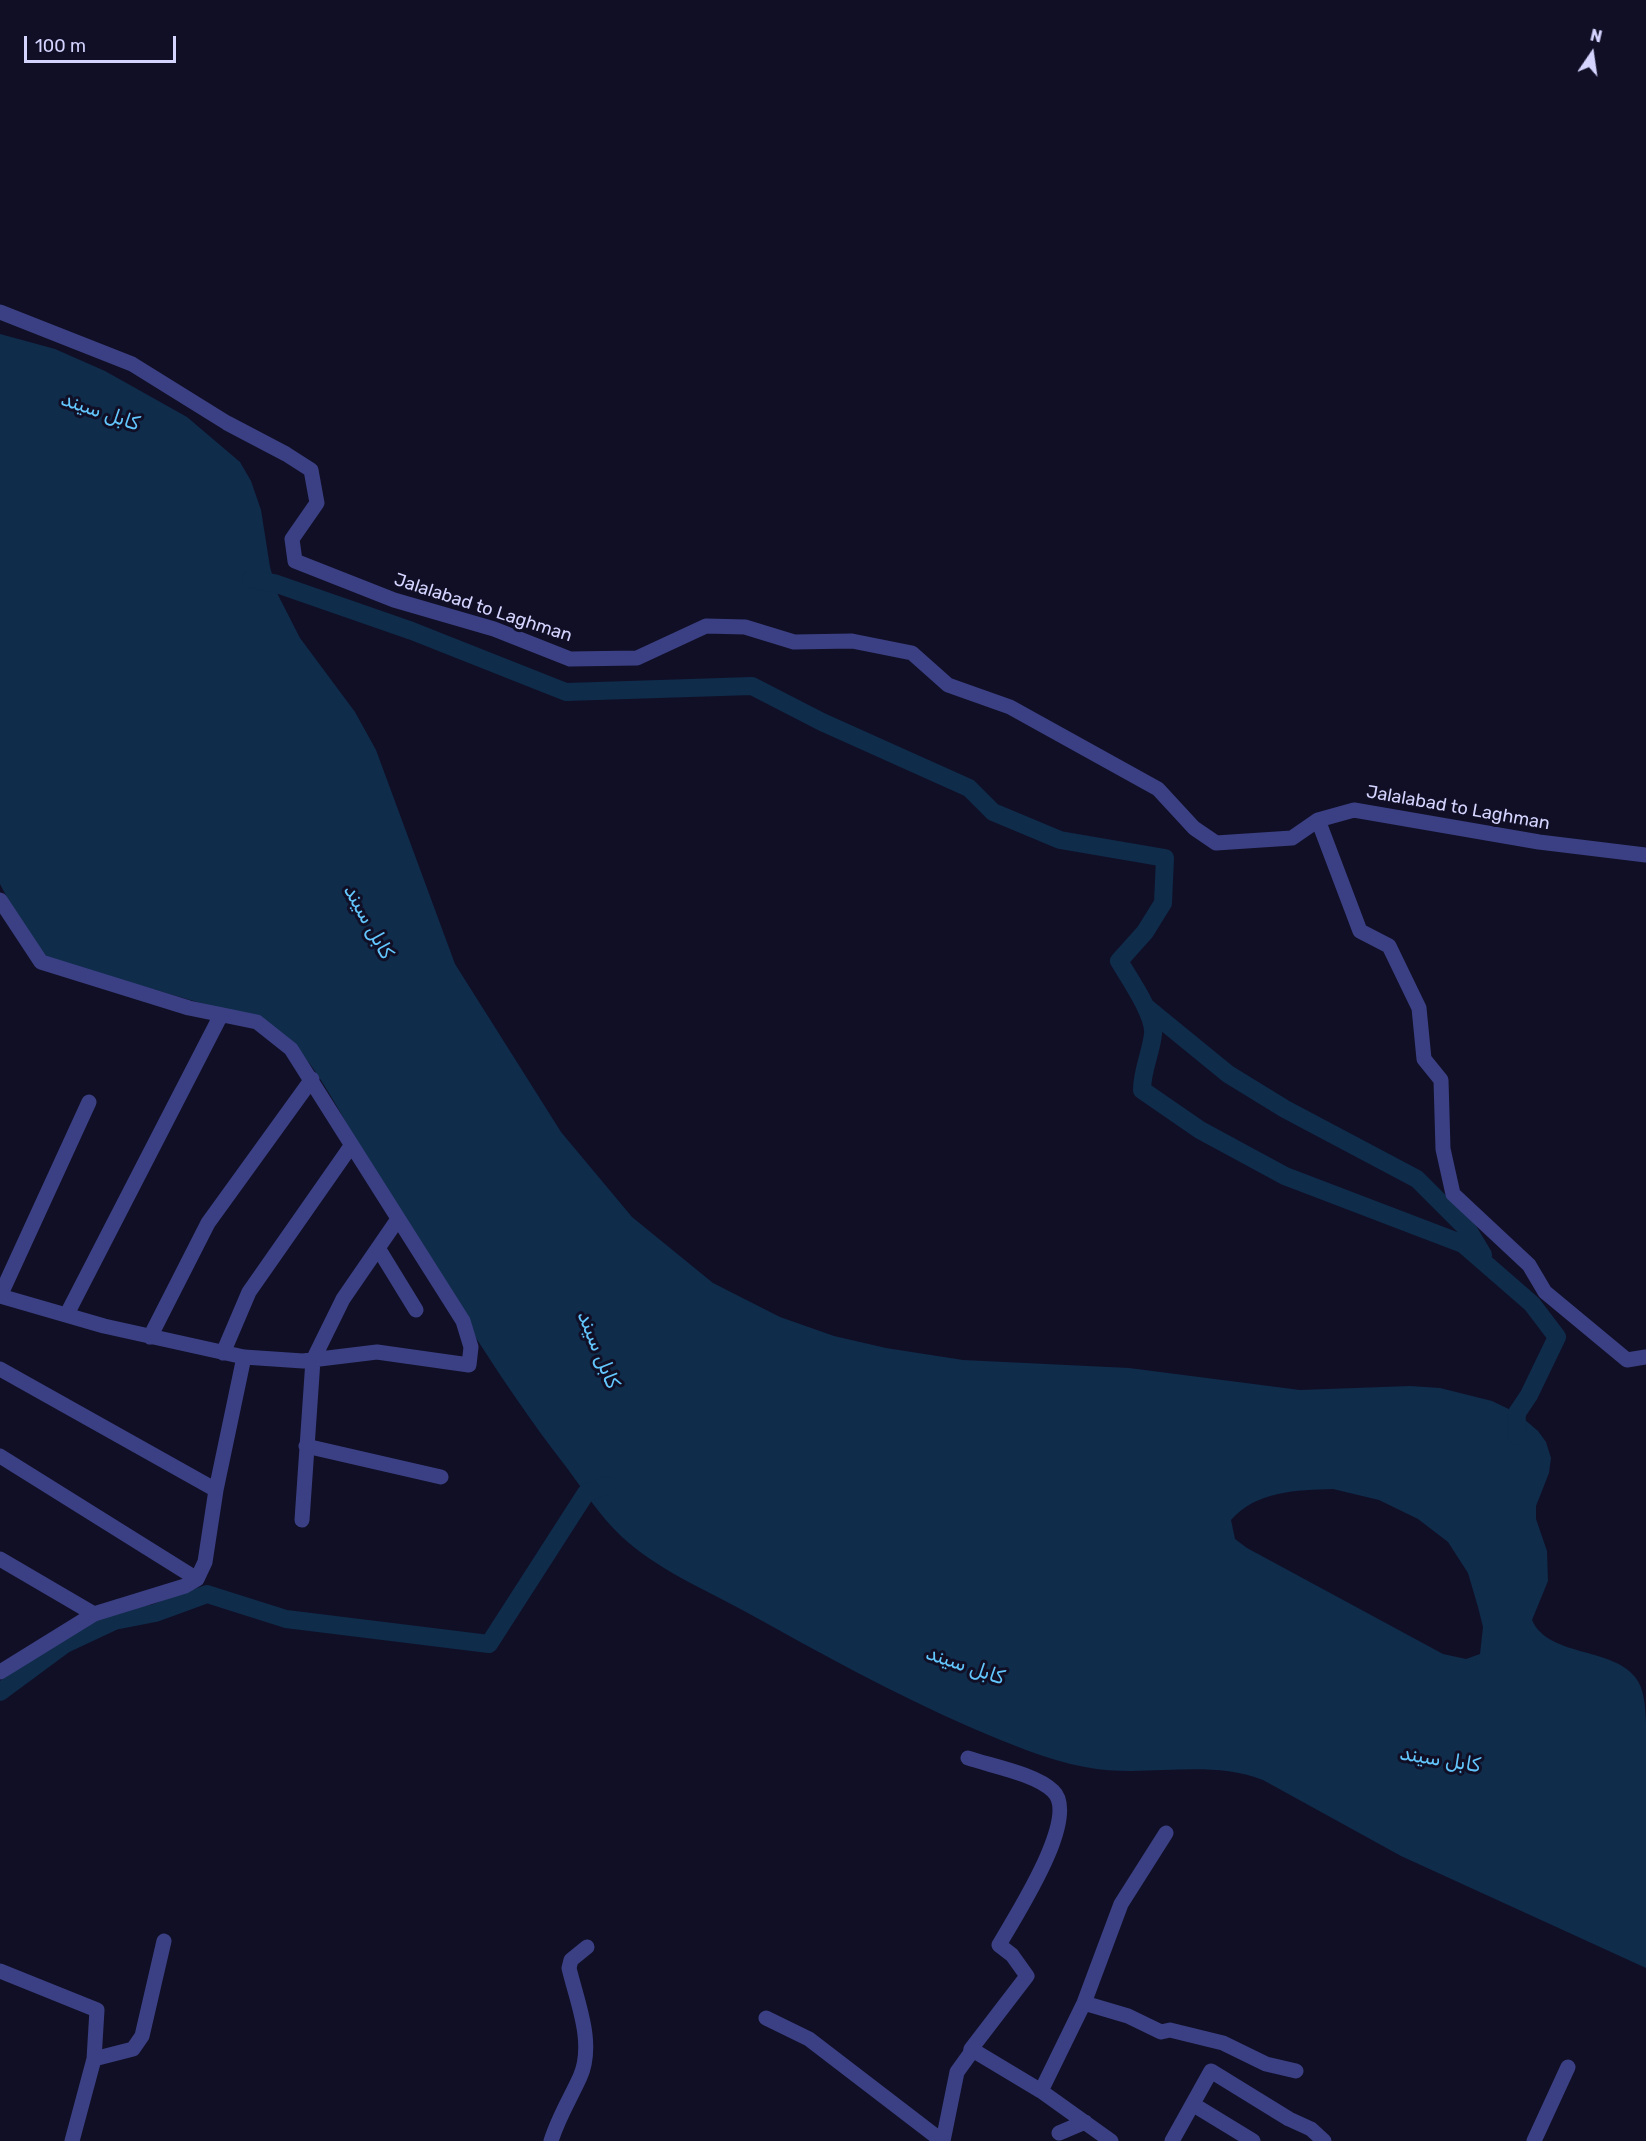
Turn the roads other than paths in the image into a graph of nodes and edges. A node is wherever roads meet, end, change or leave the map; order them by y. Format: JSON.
{"nodes":[{"id":1,"x":0,"y":312,"type":"edge"},
{"id":2,"x":1318,"y":820,"type":"junction"},
{"id":3,"x":1646,"y":855,"type":"edge"},
{"id":4,"x":0,"y":900,"type":"edge"},
{"id":5,"x":221,"y":1014,"type":"junction"},
{"id":6,"x":312,"y":1079,"type":"junction"},
{"id":7,"x":89,"y":1102,"type":"dead end"},
{"id":8,"x":351,"y":1146,"type":"junction"},
{"id":9,"x":398,"y":1219,"type":"junction"},
{"id":10,"x":378,"y":1248,"type":"junction"},
{"id":11,"x":0,"y":1296,"type":"edge"},
{"id":12,"x":416,"y":1310,"type":"dead end"},
{"id":13,"x":67,"y":1314,"type":"junction"},
{"id":14,"x":150,"y":1337,"type":"junction"},
{"id":15,"x":223,"y":1353,"type":"junction"},
{"id":16,"x":244,"y":1357,"type":"junction"},
{"id":17,"x":1646,"y":1357,"type":"edge"},
{"id":18,"x":312,"y":1360,"type":"junction"},
{"id":19,"x":0,"y":1369,"type":"edge"},
{"id":20,"x":306,"y":1446,"type":"junction"},
{"id":21,"x":0,"y":1456,"type":"edge"},
{"id":22,"x":441,"y":1477,"type":"dead end"},
{"id":23,"x":216,"y":1490,"type":"junction"},
{"id":24,"x":302,"y":1520,"type":"dead end"},
{"id":25,"x":0,"y":1559,"type":"edge"},
{"id":26,"x":197,"y":1579,"type":"junction"},
{"id":27,"x":94,"y":1614,"type":"junction"},
{"id":28,"x":0,"y":1672,"type":"edge"},
{"id":29,"x":968,"y":1758,"type":"dead end"},
{"id":30,"x":1166,"y":1833,"type":"dead end"},
{"id":31,"x":164,"y":1941,"type":"dead end"},
{"id":32,"x":587,"y":1947,"type":"dead end"},
{"id":33,"x":0,"y":1971,"type":"edge"},
{"id":34,"x":1084,"y":2003,"type":"junction"},
{"id":35,"x":766,"y":2018,"type":"dead end"},
{"id":36,"x":971,"y":2049,"type":"junction"},
{"id":37,"x":94,"y":2059,"type":"junction"},
{"id":38,"x":1568,"y":2067,"type":"dead end"},
{"id":39,"x":1296,"y":2071,"type":"dead end"},
{"id":40,"x":1041,"y":2091,"type":"junction"},
{"id":41,"x":1194,"y":2105,"type":"junction"},
{"id":42,"x":1085,"y":2122,"type":"junction"},
{"id":43,"x":1059,"y":2133,"type":"dead end"},
{"id":44,"x":72,"y":2141,"type":"edge"},
{"id":45,"x":551,"y":2141,"type":"edge"},
{"id":46,"x":943,"y":2141,"type":"edge"},
{"id":47,"x":1111,"y":2141,"type":"edge"},
{"id":48,"x":1172,"y":2141,"type":"edge"},
{"id":49,"x":1252,"y":2141,"type":"edge"},
{"id":50,"x":1323,"y":2141,"type":"edge"},
{"id":51,"x":1534,"y":2141,"type":"edge"}],
"edges":[{"from":1,"to":2,"type":"street","name":"Jalalabad to Laghman"},
{"from":2,"to":3,"type":"street","name":"Jalalabad to Laghman"},
{"from":2,"to":17,"type":"street"},
{"from":4,"to":5,"type":"street"},
{"from":5,"to":6,"type":"street"},
{"from":5,"to":13,"type":"street"},
{"from":6,"to":8,"type":"street"},
{"from":6,"to":14,"type":"street"},
{"from":7,"to":11,"type":"street"},
{"from":8,"to":9,"type":"street"},
{"from":8,"to":15,"type":"street"},
{"from":9,"to":10,"type":"street"},
{"from":9,"to":18,"type":"street"},
{"from":10,"to":12,"type":"street"},
{"from":10,"to":18,"type":"street"},
{"from":11,"to":13,"type":"street"},
{"from":13,"to":14,"type":"street"},
{"from":14,"to":15,"type":"street"},
{"from":15,"to":16,"type":"street"},
{"from":16,"to":18,"type":"street"},
{"from":16,"to":23,"type":"street"},
{"from":18,"to":20,"type":"street"},
{"from":19,"to":23,"type":"street"},
{"from":20,"to":22,"type":"street"},
{"from":20,"to":24,"type":"street"},
{"from":21,"to":26,"type":"street"},
{"from":23,"to":26,"type":"street"},
{"from":25,"to":27,"type":"street"},
{"from":26,"to":27,"type":"street"},
{"from":27,"to":28,"type":"street"},
{"from":29,"to":36,"type":"street"},
{"from":30,"to":34,"type":"street"},
{"from":31,"to":37,"type":"street"},
{"from":32,"to":45,"type":"street"},
{"from":33,"to":37,"type":"street"},
{"from":34,"to":39,"type":"street"},
{"from":34,"to":40,"type":"street"},
{"from":35,"to":46,"type":"street"},
{"from":36,"to":40,"type":"street"},
{"from":36,"to":46,"type":"street"},
{"from":37,"to":44,"type":"street"},
{"from":38,"to":51,"type":"street"},
{"from":40,"to":42,"type":"street"},
{"from":41,"to":48,"type":"street"},
{"from":41,"to":49,"type":"street"},
{"from":41,"to":50,"type":"street"},
{"from":42,"to":43,"type":"street"},
{"from":42,"to":47,"type":"street"}]}
